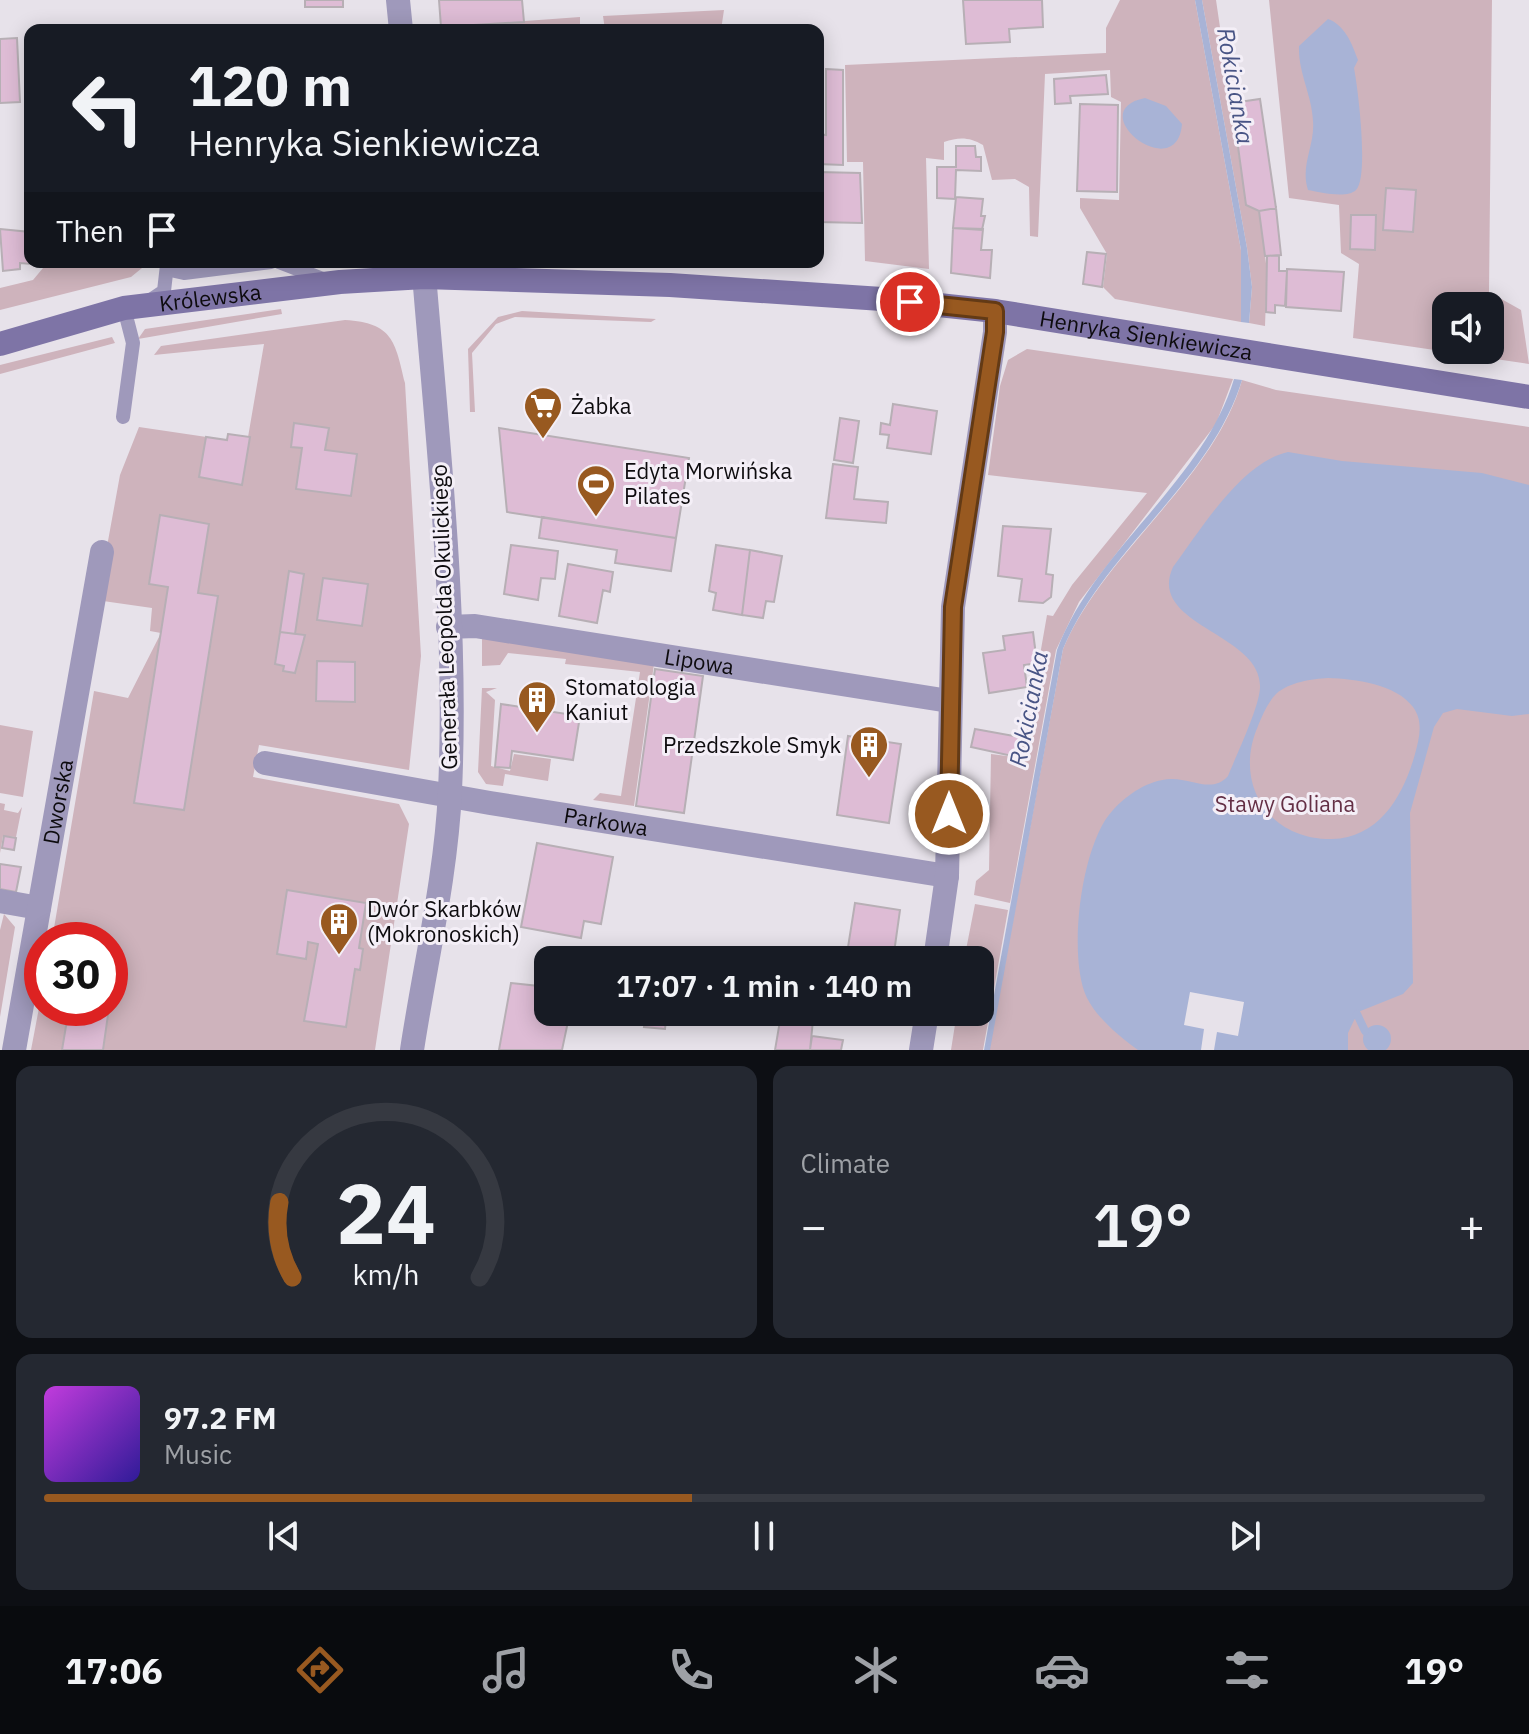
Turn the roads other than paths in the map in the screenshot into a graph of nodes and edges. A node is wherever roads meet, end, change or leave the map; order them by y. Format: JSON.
{"nodes":[{"id":1,"x":398,"y":0,"type":"edge"},
{"id":2,"x":400,"y":24,"type":"edge"},
{"id":3,"x":166,"y":268,"type":"edge"},
{"id":4,"x":174,"y":268,"type":"edge"},
{"id":5,"x":224,"y":268,"type":"edge"},
{"id":6,"x":294,"y":268,"type":"edge"},
{"id":7,"x":423,"y":270,"type":"edge"},
{"id":8,"x":332,"y":283,"type":"junction"},
{"id":9,"x":124,"y":308,"type":"junction"},
{"id":10,"x":995,"y":311,"type":"junction"},
{"id":11,"x":0,"y":344,"type":"edge"},
{"id":12,"x":1529,"y":397,"type":"edge"},
{"id":13,"x":123,"y":417,"type":"dead end"},
{"id":14,"x":102,"y":552,"type":"dead end"},
{"id":15,"x":448,"y":627,"type":"junction"},
{"id":16,"x":949,"y":701,"type":"junction"},
{"id":17,"x":265,"y":763,"type":"dead end"},
{"id":18,"x":450,"y":795,"type":"junction"},
{"id":19,"x":947,"y":876,"type":"junction"},
{"id":20,"x":0,"y":901,"type":"edge"},
{"id":21,"x":39,"y":908,"type":"junction"},
{"id":22,"x":937,"y":946,"type":"edge"},
{"id":23,"x":925,"y":1026,"type":"edge"},
{"id":24,"x":14,"y":1050,"type":"edge"},
{"id":25,"x":412,"y":1050,"type":"edge"},
{"id":26,"x":921,"y":1050,"type":"edge"}],
"edges":[{"from":1,"to":2,"type":"street"},
{"from":3,"to":9,"type":"lane"},
{"from":4,"to":5,"type":"lane"},
{"from":6,"to":8,"type":"lane"},
{"from":7,"to":8,"type":"main road","name":"Królewska"},
{"from":7,"to":10,"type":"main road","name":"Henryka Sienkiewicza"},
{"from":7,"to":15,"type":"street","name":"Generała Leopolda Okulickiego"},
{"from":8,"to":9,"type":"main road","name":"Królewska"},
{"from":9,"to":11,"type":"main road","name":"Królewska"},
{"from":9,"to":13,"type":"lane"},
{"from":10,"to":12,"type":"main road","name":"Henryka Sienkiewicza"},
{"from":10,"to":16,"type":"street"},
{"from":14,"to":21,"type":"street","name":"Dworska"},
{"from":15,"to":16,"type":"street","name":"Lipowa"},
{"from":15,"to":18,"type":"street","name":"Generała Leopolda Okulickiego"},
{"from":16,"to":19,"type":"street"},
{"from":17,"to":18,"type":"street","name":"Parkowa"},
{"from":18,"to":19,"type":"street","name":"Parkowa"},
{"from":18,"to":25,"type":"street","name":"Generała Leopolda Okulickiego"},
{"from":19,"to":22,"type":"street"},
{"from":20,"to":21,"type":"street"},
{"from":21,"to":24,"type":"street","name":"Dworska"},
{"from":23,"to":26,"type":"street"}]}
